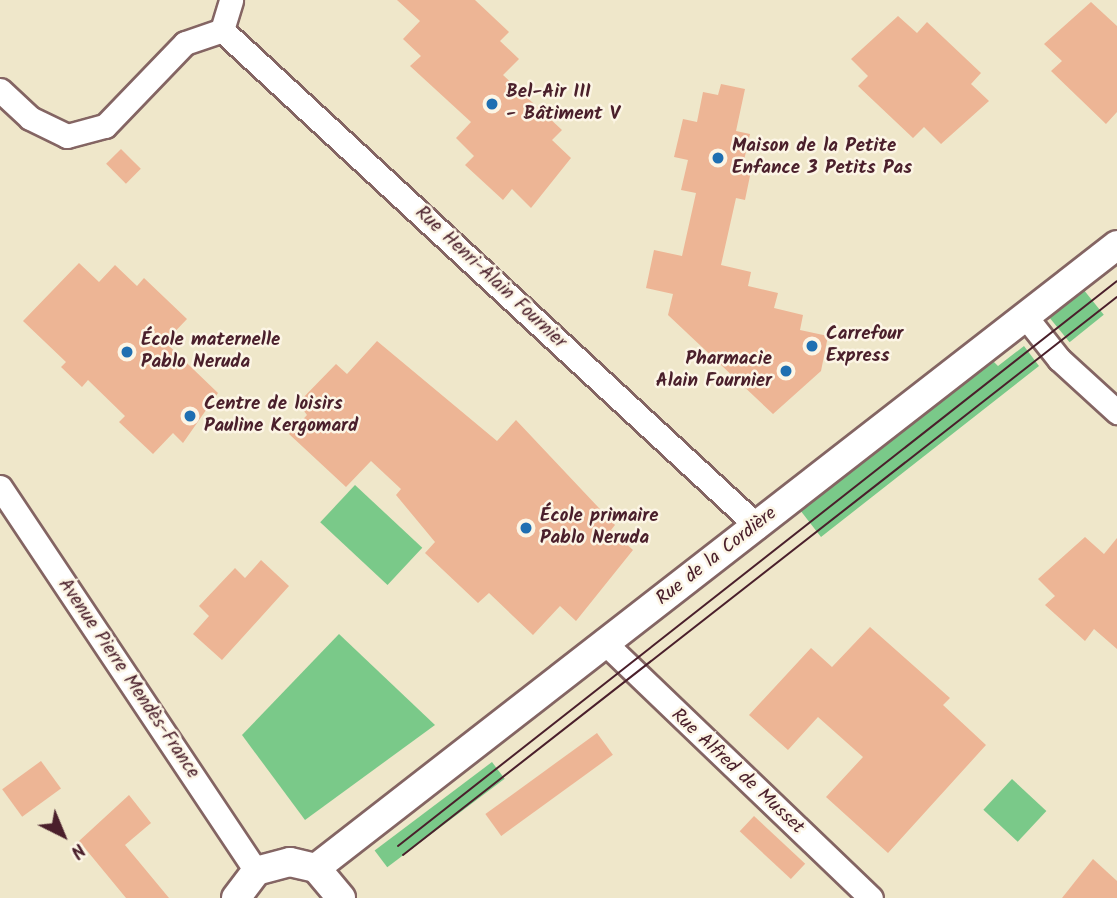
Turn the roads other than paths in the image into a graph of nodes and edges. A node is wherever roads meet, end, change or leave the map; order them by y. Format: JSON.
{"nodes":[{"id":1,"x":231,"y":0,"type":"edge"},
{"id":2,"x":222,"y":30,"type":"junction"},
{"id":3,"x":0,"y":90,"type":"edge"},
{"id":4,"x":1117,"y":245,"type":"edge"},
{"id":5,"x":1025,"y":316,"type":"junction"},
{"id":6,"x":1117,"y":412,"type":"edge"},
{"id":7,"x":0,"y":487,"type":"edge"},
{"id":8,"x":757,"y":526,"type":"junction"},
{"id":9,"x":606,"y":643,"type":"junction"},
{"id":10,"x":316,"y":869,"type":"junction"},
{"id":11,"x":256,"y":871,"type":"junction"},
{"id":12,"x":236,"y":898,"type":"edge"},
{"id":13,"x":341,"y":898,"type":"edge"},
{"id":14,"x":871,"y":898,"type":"edge"}],
"edges":[{"from":1,"to":2,"type":"street"},
{"from":2,"to":3,"type":"street"},
{"from":2,"to":8,"type":"street","name":"Rue Henri-Alain Fournier"},
{"from":4,"to":5,"type":"street","name":"Rue de la Cordière"},
{"from":5,"to":6,"type":"street"},
{"from":5,"to":8,"type":"street","name":"Rue de la Cordière"},
{"from":7,"to":11,"type":"street","name":"Avenue Pierre Mendès-France"},
{"from":8,"to":9,"type":"street","name":"Rue de la Cordière"},
{"from":9,"to":10,"type":"street","name":"Rue de la Cordière"},
{"from":9,"to":14,"type":"street","name":"Rue Alfred de Musset"},
{"from":10,"to":11,"type":"street"},
{"from":10,"to":13,"type":"street"},
{"from":11,"to":12,"type":"street"}]}
